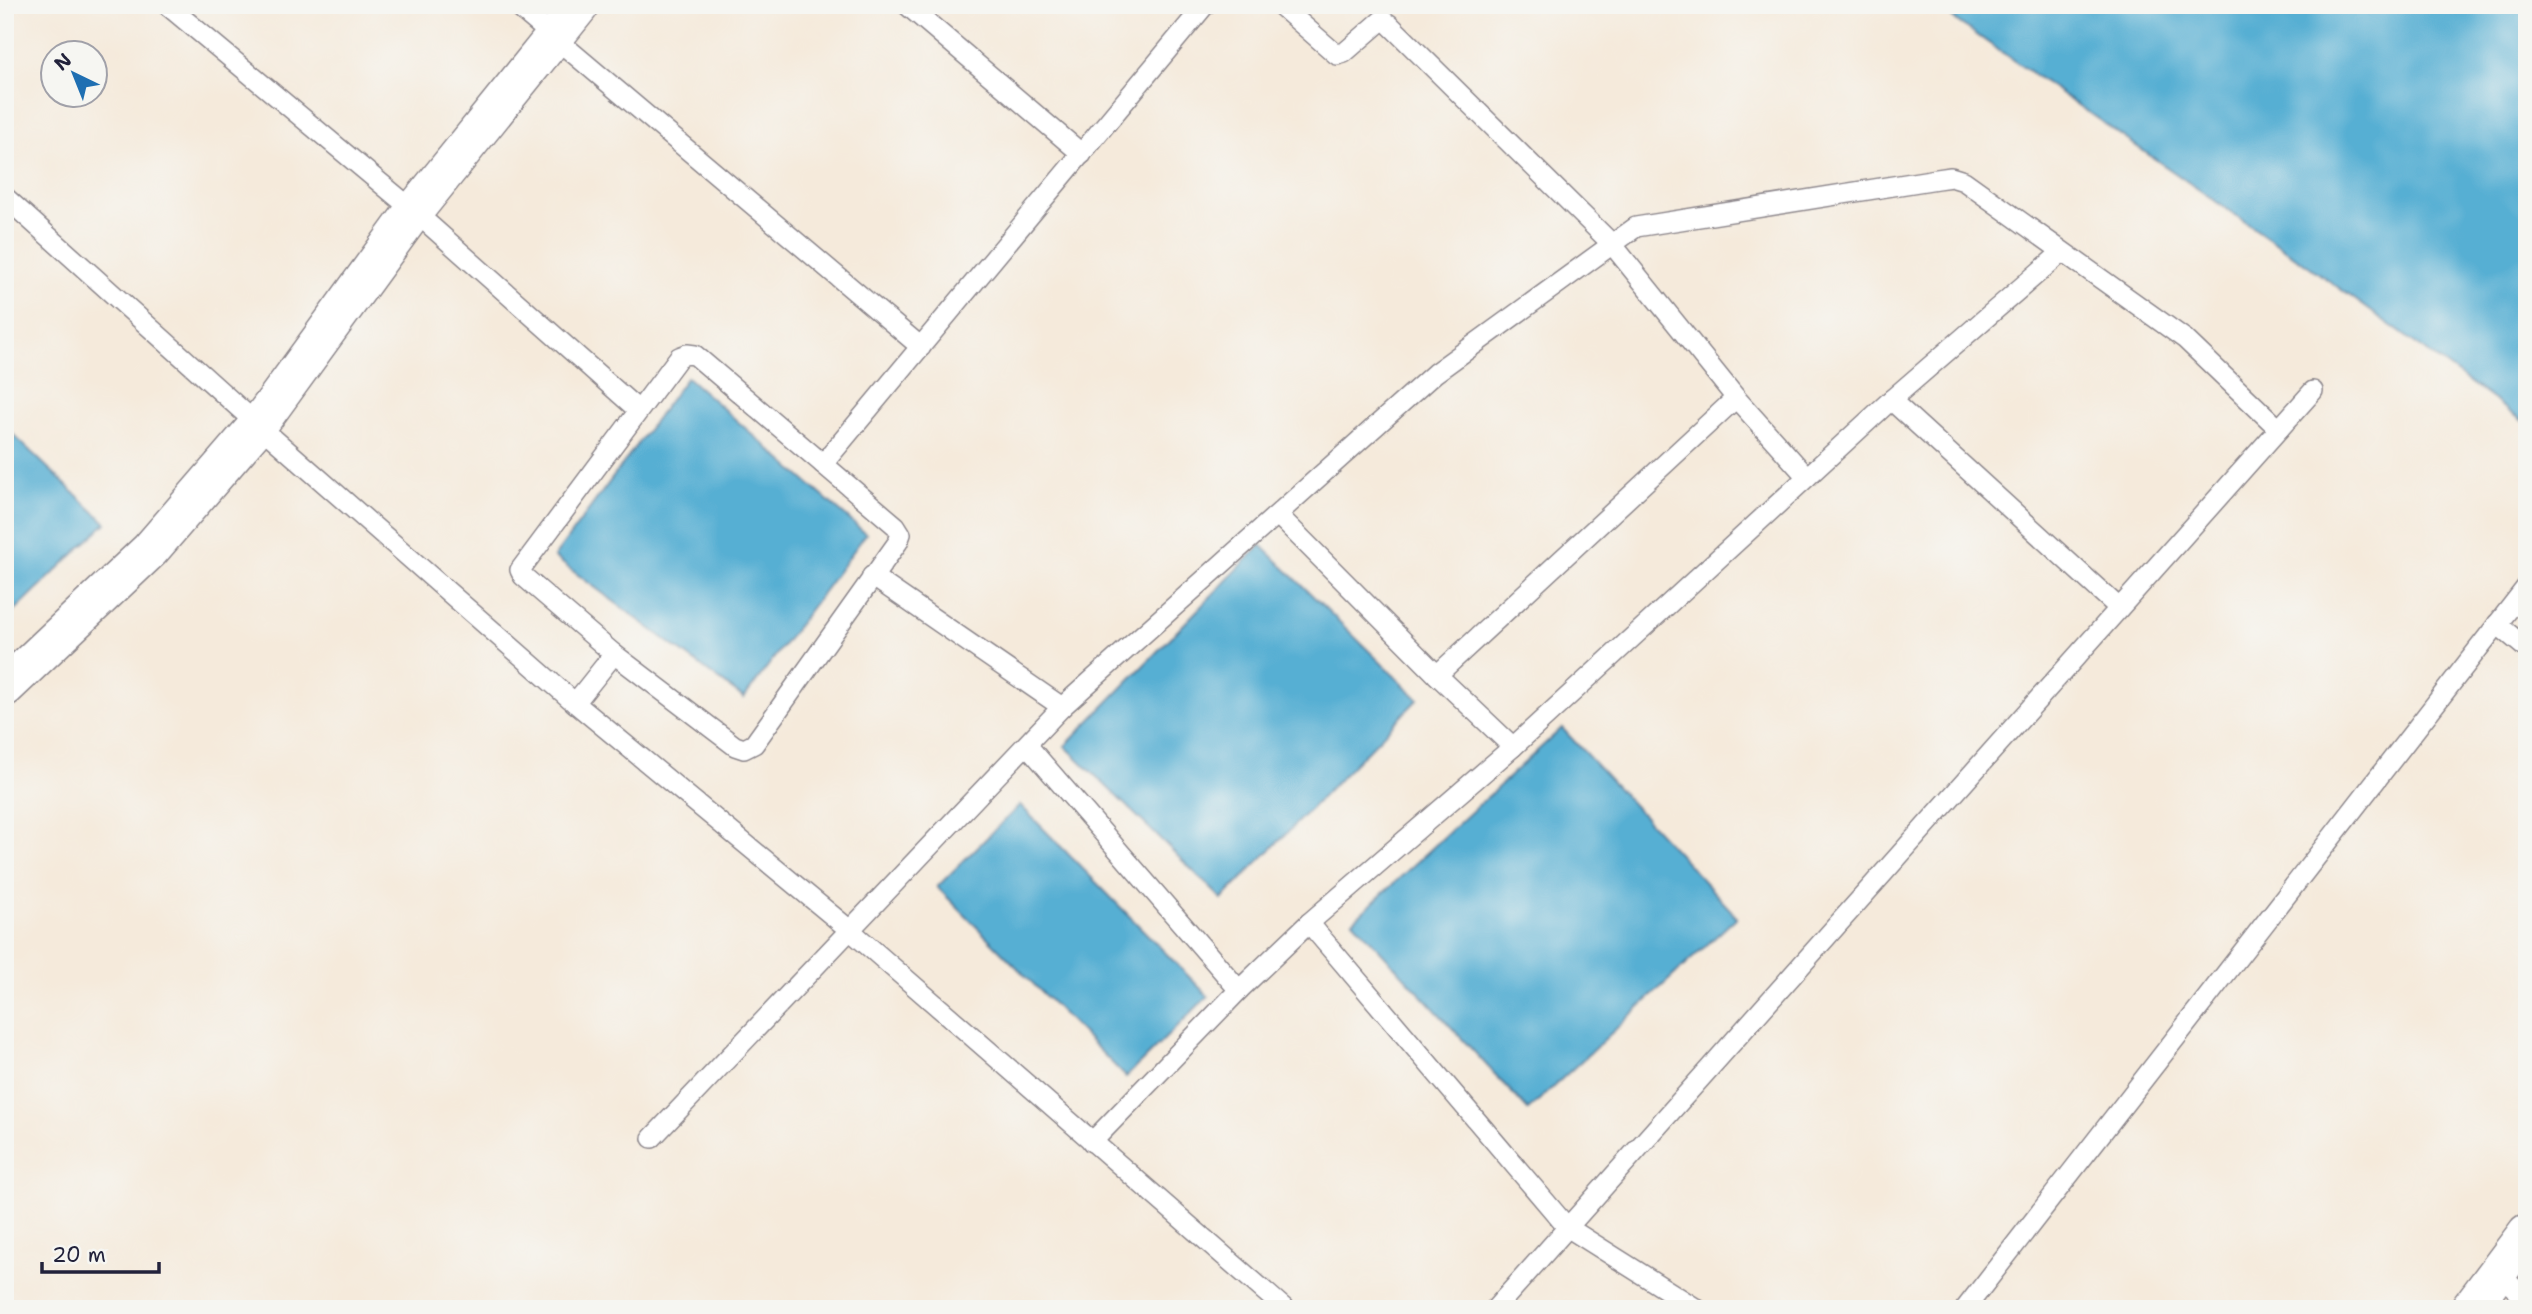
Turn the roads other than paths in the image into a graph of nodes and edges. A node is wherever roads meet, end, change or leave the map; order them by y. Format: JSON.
{"nodes":[{"id":1,"x":167,"y":5,"type":"edge"},
{"id":2,"x":516,"y":5,"type":"edge"},
{"id":3,"x":580,"y":5,"type":"edge"},
{"id":4,"x":907,"y":5,"type":"edge"},
{"id":5,"x":1205,"y":5,"type":"edge"},
{"id":6,"x":1280,"y":5,"type":"edge"},
{"id":7,"x":554,"y":39,"type":"junction"},
{"id":8,"x":1082,"y":154,"type":"junction"},
{"id":9,"x":5,"y":197,"type":"edge"},
{"id":10,"x":414,"y":211,"type":"junction"},
{"id":11,"x":1612,"y":244,"type":"junction"},
{"id":12,"x":2061,"y":253,"type":"junction"},
{"id":13,"x":921,"y":347,"type":"junction"},
{"id":14,"x":2313,"y":391,"type":"dead end"},
{"id":15,"x":1736,"y":398,"type":"junction"},
{"id":16,"x":1891,"y":400,"type":"junction"},
{"id":17,"x":638,"y":410,"type":"junction"},
{"id":18,"x":258,"y":425,"type":"junction"},
{"id":19,"x":2279,"y":429,"type":"junction"},
{"id":20,"x":823,"y":464,"type":"junction"},
{"id":21,"x":1807,"y":477,"type":"junction"},
{"id":22,"x":1278,"y":515,"type":"junction"},
{"id":23,"x":872,"y":576,"type":"junction"},
{"id":24,"x":2527,"y":586,"type":"edge"},
{"id":25,"x":2119,"y":608,"type":"junction"},
{"id":26,"x":2497,"y":624,"type":"junction"},
{"id":27,"x":2527,"y":649,"type":"edge"},
{"id":28,"x":614,"y":654,"type":"junction"},
{"id":29,"x":1437,"y":675,"type":"junction"},
{"id":30,"x":5,"y":687,"type":"edge"},
{"id":31,"x":575,"y":703,"type":"junction"},
{"id":32,"x":1062,"y":707,"type":"junction"},
{"id":33,"x":1027,"y":746,"type":"junction"},
{"id":34,"x":1513,"y":747,"type":"junction"},
{"id":35,"x":1309,"y":923,"type":"junction"},
{"id":36,"x":851,"y":931,"type":"junction"},
{"id":37,"x":1239,"y":990,"type":"junction"},
{"id":38,"x":652,"y":1138,"type":"dead end"},
{"id":39,"x":1091,"y":1142,"type":"junction"},
{"id":40,"x":1567,"y":1227,"type":"junction"},
{"id":41,"x":2527,"y":1233,"type":"edge"},
{"id":42,"x":2496,"y":1271,"type":"junction"},
{"id":43,"x":2527,"y":1300,"type":"edge"},
{"id":44,"x":1285,"y":1309,"type":"edge"},
{"id":45,"x":1495,"y":1309,"type":"edge"},
{"id":46,"x":1698,"y":1309,"type":"edge"},
{"id":47,"x":1965,"y":1309,"type":"edge"},
{"id":48,"x":2470,"y":1309,"type":"edge"}],
"edges":[{"from":1,"to":10,"type":"lane"},
{"from":2,"to":7,"type":"lane"},
{"from":3,"to":7,"type":"street"},
{"from":4,"to":8,"type":"lane"},
{"from":5,"to":8,"type":"lane"},
{"from":6,"to":11,"type":"lane"},
{"from":7,"to":10,"type":"street"},
{"from":7,"to":13,"type":"lane"},
{"from":8,"to":13,"type":"lane"},
{"from":9,"to":18,"type":"lane"},
{"from":10,"to":17,"type":"lane"},
{"from":10,"to":18,"type":"street"},
{"from":11,"to":12,"type":"lane"},
{"from":11,"to":15,"type":"lane"},
{"from":11,"to":22,"type":"lane"},
{"from":12,"to":16,"type":"lane"},
{"from":12,"to":19,"type":"lane"},
{"from":13,"to":20,"type":"lane"},
{"from":14,"to":19,"type":"lane"},
{"from":15,"to":21,"type":"lane"},
{"from":15,"to":29,"type":"lane"},
{"from":16,"to":21,"type":"lane"},
{"from":16,"to":25,"type":"lane"},
{"from":17,"to":20,"type":"lane"},
{"from":17,"to":28,"type":"lane"},
{"from":18,"to":30,"type":"street"},
{"from":18,"to":31,"type":"lane"},
{"from":19,"to":25,"type":"lane"},
{"from":20,"to":23,"type":"lane"},
{"from":21,"to":34,"type":"lane"},
{"from":22,"to":29,"type":"lane"},
{"from":22,"to":32,"type":"lane"},
{"from":23,"to":28,"type":"lane"},
{"from":23,"to":32,"type":"lane"},
{"from":24,"to":26,"type":"lane"},
{"from":25,"to":40,"type":"lane"},
{"from":26,"to":27,"type":"lane"},
{"from":26,"to":47,"type":"lane"},
{"from":28,"to":31,"type":"lane"},
{"from":29,"to":34,"type":"lane"},
{"from":31,"to":36,"type":"lane"},
{"from":32,"to":33,"type":"lane"},
{"from":33,"to":36,"type":"lane"},
{"from":33,"to":37,"type":"lane"},
{"from":34,"to":35,"type":"lane"},
{"from":35,"to":37,"type":"lane"},
{"from":35,"to":40,"type":"lane"},
{"from":36,"to":38,"type":"lane"},
{"from":36,"to":39,"type":"lane"},
{"from":37,"to":39,"type":"lane"},
{"from":39,"to":44,"type":"lane"},
{"from":40,"to":45,"type":"lane"},
{"from":40,"to":46,"type":"lane"},
{"from":41,"to":42,"type":"street"},
{"from":42,"to":43,"type":"lane"},
{"from":42,"to":48,"type":"street"}]}
